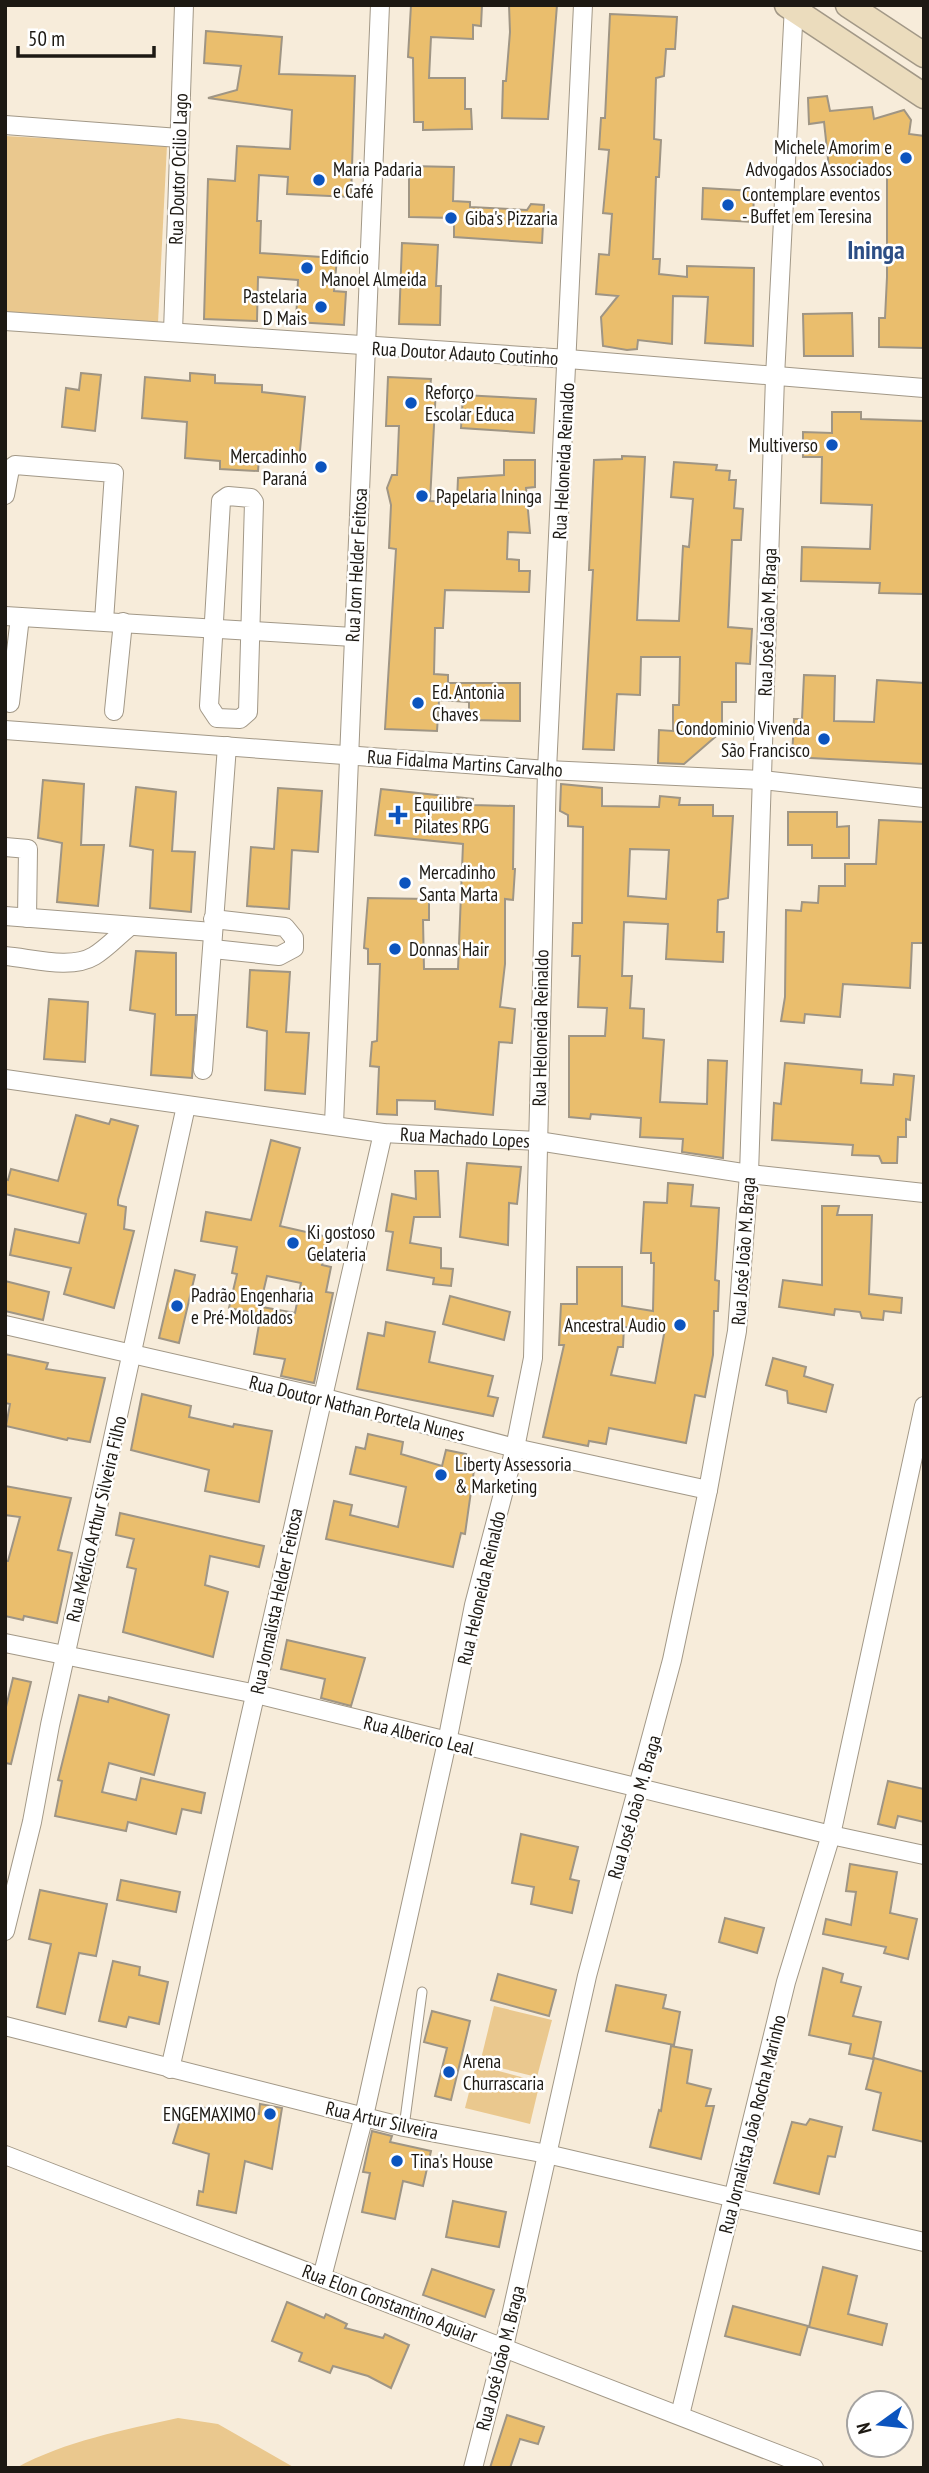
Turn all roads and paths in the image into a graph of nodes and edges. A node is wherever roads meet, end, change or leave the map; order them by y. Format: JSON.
{"nodes":[{"id":1,"x":184,"y":5,"type":"edge"},
{"id":2,"x":380,"y":5,"type":"edge"},
{"id":3,"x":583,"y":5,"type":"edge"},
{"id":4,"x":848,"y":5,"type":"edge"},
{"id":5,"x":791,"y":7,"type":"edge"},
{"id":6,"x":924,"y":55,"type":"edge"},
{"id":7,"x":924,"y":96,"type":"edge"},
{"id":8,"x":5,"y":125,"type":"edge"},
{"id":9,"x":179,"y":138,"type":"junction"},
{"id":10,"x":5,"y":321,"type":"edge"},
{"id":11,"x":173,"y":332,"type":"junction"},
{"id":12,"x":366,"y":348,"type":"junction"},
{"id":13,"x":568,"y":359,"type":"junction"},
{"id":14,"x":775,"y":377,"type":"junction"},
{"id":15,"x":924,"y":388,"type":"edge"},
{"id":16,"x":5,"y":495,"type":"edge"},
{"id":17,"x":13,"y":616,"type":"edge"},
{"id":18,"x":104,"y":621,"type":"junction"},
{"id":19,"x":123,"y":622,"type":"junction"},
{"id":20,"x":216,"y":630,"type":"junction"},
{"id":21,"x":251,"y":633,"type":"junction"},
{"id":22,"x":353,"y":637,"type":"junction"},
{"id":23,"x":10,"y":703,"type":"dead end"},
{"id":24,"x":114,"y":711,"type":"dead end"},
{"id":25,"x":5,"y":730,"type":"edge"},
{"id":26,"x":227,"y":746,"type":"junction"},
{"id":27,"x":347,"y":755,"type":"junction"},
{"id":28,"x":547,"y":770,"type":"junction"},
{"id":29,"x":762,"y":780,"type":"junction"},
{"id":30,"x":924,"y":798,"type":"edge"},
{"id":31,"x":5,"y":848,"type":"edge"},
{"id":32,"x":5,"y":916,"type":"edge"},
{"id":33,"x":27,"y":918,"type":"junction"},
{"id":34,"x":128,"y":927,"type":"junction"},
{"id":35,"x":213,"y":933,"type":"junction"},
{"id":36,"x":5,"y":956,"type":"edge"},
{"id":37,"x":203,"y":1070,"type":"dead end"},
{"id":38,"x":5,"y":1079,"type":"edge"},
{"id":39,"x":186,"y":1106,"type":"junction"},
{"id":40,"x":334,"y":1124,"type":"junction"},
{"id":41,"x":383,"y":1133,"type":"junction"},
{"id":42,"x":538,"y":1141,"type":"junction"},
{"id":43,"x":749,"y":1174,"type":"junction"},
{"id":44,"x":924,"y":1193,"type":"edge"},
{"id":45,"x":5,"y":1325,"type":"edge"},
{"id":46,"x":132,"y":1356,"type":"junction"},
{"id":47,"x":321,"y":1397,"type":"junction"},
{"id":48,"x":924,"y":1406,"type":"edge"},
{"id":49,"x":515,"y":1448,"type":"junction"},
{"id":50,"x":708,"y":1490,"type":"junction"},
{"id":51,"x":5,"y":1643,"type":"edge"},
{"id":52,"x":66,"y":1654,"type":"junction"},
{"id":53,"x":256,"y":1694,"type":"junction"},
{"id":54,"x":447,"y":1742,"type":"junction"},
{"id":55,"x":638,"y":1790,"type":"junction"},
{"id":56,"x":831,"y":1835,"type":"junction"},
{"id":57,"x":924,"y":1854,"type":"edge"},
{"id":58,"x":5,"y":1931,"type":"edge"},
{"id":59,"x":422,"y":1992,"type":"dead end"},
{"id":60,"x":5,"y":2026,"type":"edge"},
{"id":61,"x":170,"y":2069,"type":"junction"},
{"id":62,"x":364,"y":2116,"type":"junction"},
{"id":63,"x":404,"y":2127,"type":"junction"},
{"id":64,"x":547,"y":2154,"type":"junction"},
{"id":65,"x":5,"y":2155,"type":"edge"},
{"id":66,"x":735,"y":2199,"type":"junction"},
{"id":67,"x":924,"y":2242,"type":"edge"},
{"id":68,"x":322,"y":2277,"type":"junction"},
{"id":69,"x":504,"y":2347,"type":"junction"},
{"id":70,"x":680,"y":2415,"type":"junction"},
{"id":71,"x":473,"y":2468,"type":"edge"},
{"id":72,"x":814,"y":2468,"type":"edge"}],
"edges":[{"from":1,"to":9,"type":"street","name":"Rua Doutor Ocilio Lago"},
{"from":2,"to":12,"type":"street","name":"Rua Jorn Helder Feitosa"},
{"from":3,"to":13,"type":"street","name":"Rua Heloneida Reinaldo"},
{"from":4,"to":6,"type":"street"},
{"from":5,"to":7,"type":"street"},
{"from":5,"to":14,"type":"street","name":"Rua José João M. Braga"},
{"from":8,"to":9,"type":"street"},
{"from":9,"to":11,"type":"street","name":"Rua Doutor Ocilio Lago"},
{"from":10,"to":11,"type":"street","name":"Rua Doutor Adauto Coutinho"},
{"from":11,"to":12,"type":"street","name":"Rua Doutor Adauto Coutinho"},
{"from":12,"to":13,"type":"street","name":"Rua Doutor Adauto Coutinho"},
{"from":12,"to":22,"type":"street","name":"Rua Jorn Helder Feitosa"},
{"from":13,"to":14,"type":"street","name":"Rua Doutor Adauto Coutinho"},
{"from":13,"to":28,"type":"street","name":"Rua Heloneida Reinaldo"},
{"from":14,"to":15,"type":"street","name":"Rua Doutor Adauto Coutinho"},
{"from":14,"to":29,"type":"street","name":"Rua José João M. Braga"},
{"from":16,"to":18,"type":"street"},
{"from":17,"to":18,"type":"street"},
{"from":17,"to":23,"type":"street"},
{"from":18,"to":19,"type":"street"},
{"from":19,"to":20,"type":"street"},
{"from":19,"to":24,"type":"street"},
{"from":20,"to":21,"type":"street"},
{"from":20,"to":21,"type":"street"},
{"from":20,"to":21,"type":"street"},
{"from":21,"to":22,"type":"street"},
{"from":22,"to":27,"type":"street","name":"Rua Jorn Helder Feitosa"},
{"from":25,"to":26,"type":"street","name":"Rua Fidalma Martins Carvalho"},
{"from":26,"to":27,"type":"street","name":"Rua Fidalma Martins Carvalho"},
{"from":26,"to":35,"type":"street"},
{"from":27,"to":28,"type":"street","name":"Rua Fidalma Martins Carvalho"},
{"from":27,"to":40,"type":"street","name":"Rua Jorn Helder Feitosa"},
{"from":28,"to":29,"type":"street","name":"Rua Fidalma Martins Carvalho"},
{"from":28,"to":42,"type":"street","name":"Rua Heloneida Reinaldo"},
{"from":29,"to":30,"type":"street","name":"Rua Fidalma Martins Carvalho"},
{"from":29,"to":43,"type":"street","name":"Rua José João M. Braga"},
{"from":31,"to":33,"type":"street"},
{"from":32,"to":33,"type":"street"},
{"from":33,"to":34,"type":"street"},
{"from":34,"to":35,"type":"street"},
{"from":34,"to":36,"type":"street"},
{"from":35,"to":37,"type":"street"},
{"from":38,"to":39,"type":"street","name":"Rua Machado Lopes"},
{"from":39,"to":40,"type":"street","name":"Rua Machado Lopes"},
{"from":39,"to":46,"type":"street","name":"Rua Médico Arthur Silveira Filho"},
{"from":40,"to":41,"type":"street","name":"Rua Machado Lopes"},
{"from":41,"to":42,"type":"street","name":"Rua Machado Lopes"},
{"from":41,"to":47,"type":"street","name":"Rua Jornalista Helder Feitosa"},
{"from":42,"to":43,"type":"street","name":"Rua Machado Lopes"},
{"from":42,"to":49,"type":"street","name":"Rua Heloneida Reinaldo"},
{"from":43,"to":44,"type":"street","name":"Rua Machado Lopes"},
{"from":43,"to":50,"type":"street","name":"Rua José João M. Braga"},
{"from":45,"to":46,"type":"street","name":"Rua Doutor Nathan Portela Nunes"},
{"from":46,"to":47,"type":"street","name":"Rua Doutor Nathan Portela Nunes"},
{"from":46,"to":52,"type":"street","name":"Rua Médico Arthur Silveira Filho"},
{"from":47,"to":49,"type":"street","name":"Rua Doutor Nathan Portela Nunes"},
{"from":47,"to":53,"type":"street","name":"Rua Jornalista Helder Feitosa"},
{"from":48,"to":56,"type":"street","name":"Rua Jornalista João Rocha Marinho"},
{"from":49,"to":50,"type":"street","name":"Rua Doutor Nathan Portela Nunes"},
{"from":49,"to":54,"type":"street","name":"Rua Heloneida Reinaldo"},
{"from":50,"to":55,"type":"street","name":"Rua José João M. Braga"},
{"from":51,"to":52,"type":"street","name":"Rua Alberico Leal"},
{"from":52,"to":53,"type":"street","name":"Rua Alberico Leal"},
{"from":52,"to":58,"type":"street","name":"Rua Médico Arthur Silveira Filho"},
{"from":53,"to":54,"type":"street","name":"Rua Alberico Leal"},
{"from":53,"to":61,"type":"street","name":"Rua Jornalista Helder Feitosa"},
{"from":54,"to":55,"type":"street","name":"Rua Alberico Leal"},
{"from":54,"to":62,"type":"street","name":"Rua Heloneida Reinaldo"},
{"from":55,"to":56,"type":"street","name":"Rua Alberico Leal"},
{"from":55,"to":64,"type":"street","name":"Rua José João M. Braga"},
{"from":56,"to":57,"type":"street"},
{"from":56,"to":66,"type":"street","name":"Rua Jornalista João Rocha Marinho"},
{"from":59,"to":63,"type":"lane"},
{"from":60,"to":61,"type":"street","name":"Rua Artur Silveira"},
{"from":61,"to":62,"type":"street","name":"Rua Artur Silveira"},
{"from":62,"to":63,"type":"street","name":"Rua Artur Silveira"},
{"from":62,"to":68,"type":"street","name":"Rua Heloneida Reinaldo"},
{"from":63,"to":64,"type":"street","name":"Rua Artur Silveira"},
{"from":64,"to":66,"type":"street","name":"Rua Artur Silveira"},
{"from":64,"to":69,"type":"street","name":"Rua José João M. Braga"},
{"from":65,"to":68,"type":"street","name":"Rua Elon Constantino Aguiar"},
{"from":66,"to":67,"type":"street","name":"Rua Artur Silveira"},
{"from":66,"to":70,"type":"street","name":"Rua Jornalista João Rocha Marinho"},
{"from":68,"to":69,"type":"street","name":"Rua Elon Constantino Aguiar"},
{"from":69,"to":70,"type":"street","name":"Rua Elon Constantino Aguiar"},
{"from":69,"to":71,"type":"street","name":"Rua José João M. Braga"},
{"from":70,"to":72,"type":"street","name":"Rua Elon Constantino Aguiar"}]}
